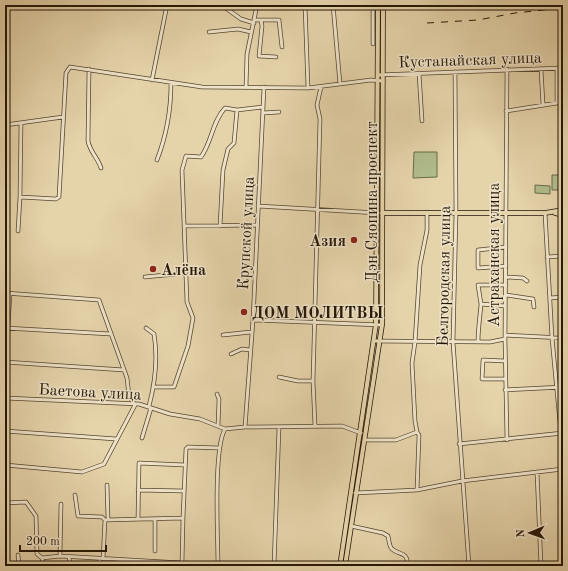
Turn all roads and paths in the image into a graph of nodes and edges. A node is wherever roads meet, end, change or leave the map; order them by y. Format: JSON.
{"nodes":[{"id":1,"x":167,"y":5,"type":"edge"},
{"id":2,"x":257,"y":5,"type":"edge"},
{"id":3,"x":305,"y":5,"type":"edge"},
{"id":4,"x":333,"y":5,"type":"edge"},
{"id":5,"x":373,"y":5,"type":"edge"},
{"id":6,"x":378,"y":5,"type":"edge"},
{"id":7,"x":383,"y":5,"type":"edge"},
{"id":8,"x":227,"y":9,"type":"dead end"},
{"id":9,"x":261,"y":20,"type":"junction"},
{"id":10,"x":254,"y":21,"type":"junction"},
{"id":11,"x":209,"y":32,"type":"dead end"},
{"id":12,"x":251,"y":32,"type":"junction"},
{"id":13,"x":373,"y":44,"type":"dead end"},
{"id":14,"x":282,"y":47,"type":"dead end"},
{"id":15,"x":276,"y":57,"type":"dead end"},
{"id":16,"x":541,"y":68,"type":"junction"},
{"id":17,"x":557,"y":68,"type":"junction"},
{"id":18,"x":563,"y":68,"type":"edge"},
{"id":19,"x":89,"y":69,"type":"junction"},
{"id":20,"x":507,"y":69,"type":"junction"},
{"id":21,"x":455,"y":72,"type":"junction"},
{"id":22,"x":419,"y":73,"type":"junction"},
{"id":23,"x":378,"y":75,"type":"junction"},
{"id":24,"x":383,"y":75,"type":"junction"},
{"id":25,"x":152,"y":80,"type":"junction"},
{"id":26,"x":381,"y":81,"type":"junction"},
{"id":27,"x":171,"y":83,"type":"junction"},
{"id":28,"x":340,"y":84,"type":"junction"},
{"id":29,"x":246,"y":87,"type":"junction"},
{"id":30,"x":264,"y":87,"type":"junction"},
{"id":31,"x":321,"y":87,"type":"junction"},
{"id":32,"x":308,"y":88,"type":"junction"},
{"id":33,"x":543,"y":105,"type":"junction"},
{"id":34,"x":263,"y":107,"type":"junction"},
{"id":35,"x":237,"y":110,"type":"junction"},
{"id":36,"x":506,"y":111,"type":"junction"},
{"id":37,"x":279,"y":112,"type":"dead end"},
{"id":38,"x":263,"y":113,"type":"junction"},
{"id":39,"x":63,"y":117,"type":"junction"},
{"id":40,"x":422,"y":121,"type":"dead end"},
{"id":41,"x":21,"y":123,"type":"junction"},
{"id":42,"x":5,"y":125,"type":"edge"},
{"id":43,"x":157,"y":160,"type":"dead end"},
{"id":44,"x":101,"y":168,"type":"dead end"},
{"id":45,"x":20,"y":197,"type":"junction"},
{"id":46,"x":258,"y":206,"type":"junction"},
{"id":47,"x":317,"y":208,"type":"junction"},
{"id":48,"x":563,"y":210,"type":"edge"},
{"id":49,"x":384,"y":212,"type":"junction"},
{"id":50,"x":427,"y":212,"type":"junction"},
{"id":51,"x":378,"y":213,"type":"junction"},
{"id":52,"x":456,"y":213,"type":"junction"},
{"id":53,"x":506,"y":213,"type":"junction"},
{"id":54,"x":545,"y":213,"type":"junction"},
{"id":55,"x":555,"y":213,"type":"junction"},
{"id":56,"x":563,"y":215,"type":"edge"},
{"id":57,"x":256,"y":225,"type":"junction"},
{"id":58,"x":184,"y":226,"type":"junction"},
{"id":59,"x":220,"y":226,"type":"junction"},
{"id":60,"x":18,"y":231,"type":"dead end"},
{"id":61,"x":506,"y":247,"type":"junction"},
{"id":62,"x":563,"y":256,"type":"edge"},
{"id":63,"x":547,"y":257,"type":"junction"},
{"id":64,"x":506,"y":266,"type":"junction"},
{"id":65,"x":186,"y":273,"type":"junction"},
{"id":66,"x":145,"y":277,"type":"dead end"},
{"id":67,"x":506,"y":277,"type":"junction"},
{"id":68,"x":527,"y":281,"type":"dead end"},
{"id":69,"x":506,"y":285,"type":"junction"},
{"id":70,"x":5,"y":293,"type":"edge"},
{"id":71,"x":10,"y":294,"type":"junction"},
{"id":72,"x":506,"y":295,"type":"junction"},
{"id":73,"x":563,"y":297,"type":"edge"},
{"id":74,"x":550,"y":298,"type":"junction"},
{"id":75,"x":481,"y":304,"type":"junction"},
{"id":76,"x":505,"y":306,"type":"junction"},
{"id":77,"x":534,"y":307,"type":"dead end"},
{"id":78,"x":252,"y":320,"type":"junction"},
{"id":79,"x":314,"y":322,"type":"junction"},
{"id":80,"x":376,"y":324,"type":"junction"},
{"id":81,"x":382,"y":325,"type":"junction"},
{"id":82,"x":6,"y":328,"type":"edge"},
{"id":83,"x":146,"y":328,"type":"dead end"},
{"id":84,"x":251,"y":332,"type":"junction"},
{"id":85,"x":111,"y":334,"type":"junction"},
{"id":86,"x":223,"y":335,"type":"dead end"},
{"id":87,"x":505,"y":337,"type":"junction"},
{"id":88,"x":552,"y":338,"type":"junction"},
{"id":89,"x":563,"y":338,"type":"edge"},
{"id":90,"x":375,"y":341,"type":"junction"},
{"id":91,"x":380,"y":342,"type":"junction"},
{"id":92,"x":415,"y":342,"type":"junction"},
{"id":93,"x":453,"y":342,"type":"junction"},
{"id":94,"x":478,"y":342,"type":"junction"},
{"id":95,"x":250,"y":350,"type":"junction"},
{"id":96,"x":231,"y":354,"type":"dead end"},
{"id":97,"x":505,"y":361,"type":"junction"},
{"id":98,"x":5,"y":362,"type":"edge"},
{"id":99,"x":5,"y":369,"type":"edge"},
{"id":100,"x":124,"y":370,"type":"junction"},
{"id":101,"x":279,"y":377,"type":"dead end"},
{"id":102,"x":505,"y":379,"type":"junction"},
{"id":103,"x":313,"y":381,"type":"junction"},
{"id":104,"x":154,"y":387,"type":"junction"},
{"id":105,"x":563,"y":387,"type":"edge"},
{"id":106,"x":556,"y":388,"type":"junction"},
{"id":107,"x":506,"y":390,"type":"junction"},
{"id":108,"x":218,"y":394,"type":"dead end"},
{"id":109,"x":5,"y":398,"type":"edge"},
{"id":110,"x":135,"y":405,"type":"junction"},
{"id":111,"x":150,"y":407,"type":"junction"},
{"id":112,"x":218,"y":426,"type":"junction"},
{"id":113,"x":315,"y":426,"type":"junction"},
{"id":114,"x":245,"y":427,"type":"junction"},
{"id":115,"x":279,"y":427,"type":"junction"},
{"id":116,"x":225,"y":429,"type":"junction"},
{"id":117,"x":5,"y":431,"type":"edge"},
{"id":118,"x":417,"y":432,"type":"junction"},
{"id":119,"x":361,"y":433,"type":"junction"},
{"id":120,"x":562,"y":433,"type":"edge"},
{"id":121,"x":142,"y":438,"type":"dead end"},
{"id":122,"x":116,"y":439,"type":"junction"},
{"id":123,"x":365,"y":440,"type":"junction"},
{"id":124,"x":507,"y":440,"type":"junction"},
{"id":125,"x":459,"y":444,"type":"junction"},
{"id":126,"x":220,"y":448,"type":"junction"},
{"id":127,"x":5,"y":465,"type":"edge"},
{"id":128,"x":186,"y":465,"type":"junction"},
{"id":129,"x":563,"y":469,"type":"edge"},
{"id":130,"x":537,"y":472,"type":"junction"},
{"id":131,"x":462,"y":481,"type":"junction"},
{"id":132,"x":107,"y":485,"type":"dead end"},
{"id":133,"x":138,"y":490,"type":"junction"},
{"id":134,"x":417,"y":490,"type":"junction"},
{"id":135,"x":184,"y":491,"type":"junction"},
{"id":136,"x":353,"y":493,"type":"junction"},
{"id":137,"x":75,"y":495,"type":"dead end"},
{"id":138,"x":5,"y":503,"type":"edge"},
{"id":139,"x":61,"y":504,"type":"dead end"},
{"id":140,"x":183,"y":518,"type":"junction"},
{"id":141,"x":107,"y":519,"type":"junction"},
{"id":142,"x":138,"y":519,"type":"junction"},
{"id":143,"x":155,"y":519,"type":"junction"},
{"id":144,"x":351,"y":526,"type":"junction"},
{"id":145,"x":155,"y":551,"type":"dead end"},
{"id":146,"x":18,"y":555,"type":"dead end"},
{"id":147,"x":60,"y":556,"type":"junction"},
{"id":148,"x":70,"y":557,"type":"junction"},
{"id":149,"x":42,"y":558,"type":"junction"},
{"id":150,"x":101,"y":559,"type":"junction"},
{"id":151,"x":182,"y":563,"type":"junction"},
{"id":152,"x":19,"y":566,"type":"edge"},
{"id":153,"x":44,"y":566,"type":"edge"},
{"id":154,"x":70,"y":566,"type":"edge"},
{"id":155,"x":99,"y":566,"type":"edge"},
{"id":156,"x":203,"y":566,"type":"edge"},
{"id":157,"x":218,"y":566,"type":"edge"},
{"id":158,"x":274,"y":566,"type":"edge"},
{"id":159,"x":340,"y":566,"type":"edge"},
{"id":160,"x":345,"y":566,"type":"edge"},
{"id":161,"x":408,"y":566,"type":"edge"},
{"id":162,"x":469,"y":566,"type":"edge"},
{"id":163,"x":541,"y":566,"type":"edge"}],
"edges":[{"from":1,"to":25,"type":"street"},
{"from":2,"to":10,"type":"street"},
{"from":3,"to":32,"type":"street"},
{"from":4,"to":28,"type":"street"},
{"from":5,"to":13,"type":"street"},
{"from":6,"to":23,"type":"main road","name":"Дэн Сяопина проспект"},
{"from":7,"to":24,"type":"main road","name":"Дэн Сяопина проспект"},
{"from":8,"to":10,"type":"street"},
{"from":9,"to":10,"type":"street"},
{"from":9,"to":14,"type":"street"},
{"from":9,"to":15,"type":"street"},
{"from":10,"to":12,"type":"street"},
{"from":11,"to":12,"type":"street"},
{"from":12,"to":29,"type":"street"},
{"from":16,"to":17,"type":"street","name":"Кустанайская улица"},
{"from":16,"to":20,"type":"street","name":"Кустанайская улица"},
{"from":16,"to":33,"type":"street"},
{"from":17,"to":18,"type":"street","name":"Кустанайская улица"},
{"from":17,"to":33,"type":"street"},
{"from":19,"to":25,"type":"street"},
{"from":19,"to":39,"type":"street"},
{"from":19,"to":44,"type":"street"},
{"from":20,"to":21,"type":"street","name":"Кустанайская улица"},
{"from":20,"to":36,"type":"street","name":"Астраханская улица"},
{"from":21,"to":22,"type":"street","name":"Кустанайская улица"},
{"from":21,"to":52,"type":"street","name":"Белгородская улица"},
{"from":22,"to":24,"type":"street","name":"Кустанайская улица"},
{"from":22,"to":40,"type":"street"},
{"from":23,"to":24,"type":"street","name":"Кустанайская улица"},
{"from":23,"to":26,"type":"main road","name":"Дэн Сяопина проспект"},
{"from":24,"to":26,"type":"main road","name":"Дэн Сяопина проспект"},
{"from":25,"to":27,"type":"street"},
{"from":26,"to":28,"type":"street"},
{"from":26,"to":49,"type":"main road","name":"Дэн Сяопина проспект"},
{"from":26,"to":51,"type":"main road","name":"Дэн Сяопина проспект"},
{"from":27,"to":29,"type":"street"},
{"from":27,"to":43,"type":"street"},
{"from":28,"to":31,"type":"street"},
{"from":29,"to":30,"type":"street"},
{"from":30,"to":32,"type":"street"},
{"from":30,"to":34,"type":"street","name":"Крупской улица"},
{"from":31,"to":32,"type":"street"},
{"from":31,"to":47,"type":"street"},
{"from":33,"to":36,"type":"street"},
{"from":34,"to":35,"type":"street"},
{"from":34,"to":38,"type":"street","name":"Крупской улица"},
{"from":35,"to":58,"type":"street"},
{"from":35,"to":59,"type":"street"},
{"from":36,"to":53,"type":"street","name":"Астраханская улица"},
{"from":37,"to":38,"type":"street"},
{"from":38,"to":46,"type":"street","name":"Крупской улица"},
{"from":39,"to":41,"type":"street"},
{"from":39,"to":45,"type":"street"},
{"from":41,"to":42,"type":"street"},
{"from":41,"to":45,"type":"street"},
{"from":45,"to":60,"type":"street"},
{"from":46,"to":47,"type":"street"},
{"from":46,"to":57,"type":"street","name":"Крупской улица"},
{"from":47,"to":51,"type":"street"},
{"from":47,"to":79,"type":"street"},
{"from":48,"to":55,"type":"main road"},
{"from":49,"to":50,"type":"main road"},
{"from":49,"to":51,"type":"main road"},
{"from":49,"to":81,"type":"main road","name":"Дэн Сяопина проспект"},
{"from":50,"to":52,"type":"main road"},
{"from":50,"to":92,"type":"street"},
{"from":51,"to":80,"type":"main road","name":"Дэн Сяопина проспект"},
{"from":52,"to":53,"type":"main road"},
{"from":52,"to":93,"type":"street","name":"Белгородская улица"},
{"from":53,"to":54,"type":"main road"},
{"from":53,"to":61,"type":"street","name":"Астраханская улица"},
{"from":54,"to":55,"type":"main road"},
{"from":54,"to":63,"type":"street"},
{"from":55,"to":56,"type":"main road"},
{"from":57,"to":59,"type":"street"},
{"from":57,"to":78,"type":"street","name":"Крупской улица"},
{"from":58,"to":59,"type":"street"},
{"from":58,"to":65,"type":"street"},
{"from":61,"to":64,"type":"street","name":"Астраханская улица"},
{"from":61,"to":64,"type":"street"},
{"from":62,"to":63,"type":"street"},
{"from":63,"to":74,"type":"street"},
{"from":64,"to":67,"type":"street","name":"Астраханская улица"},
{"from":65,"to":66,"type":"street"},
{"from":65,"to":104,"type":"street"},
{"from":67,"to":68,"type":"street"},
{"from":67,"to":69,"type":"street","name":"Астраханская улица"},
{"from":69,"to":72,"type":"street","name":"Астраханская улица"},
{"from":69,"to":75,"type":"street"},
{"from":70,"to":71,"type":"street"},
{"from":71,"to":82,"type":"street"},
{"from":71,"to":85,"type":"street"},
{"from":72,"to":76,"type":"street","name":"Астраханская улица"},
{"from":72,"to":77,"type":"street"},
{"from":73,"to":74,"type":"street"},
{"from":74,"to":88,"type":"street"},
{"from":75,"to":76,"type":"street"},
{"from":75,"to":94,"type":"street"},
{"from":76,"to":87,"type":"street","name":"Астраханская улица"},
{"from":78,"to":79,"type":"street"},
{"from":78,"to":84,"type":"street","name":"Крупской улица"},
{"from":79,"to":80,"type":"street"},
{"from":79,"to":103,"type":"street"},
{"from":80,"to":81,"type":"street"},
{"from":80,"to":90,"type":"main road","name":"Дэн Сяопина проспект"},
{"from":81,"to":91,"type":"main road","name":"Дэн Сяопина проспект"},
{"from":82,"to":85,"type":"street"},
{"from":82,"to":98,"type":"street"},
{"from":83,"to":104,"type":"street"},
{"from":84,"to":86,"type":"street"},
{"from":84,"to":95,"type":"street","name":"Крупской улица"},
{"from":85,"to":100,"type":"street"},
{"from":87,"to":88,"type":"street"},
{"from":87,"to":94,"type":"street"},
{"from":87,"to":97,"type":"street","name":"Астраханская улица"},
{"from":88,"to":89,"type":"street"},
{"from":88,"to":106,"type":"street"},
{"from":90,"to":91,"type":"street"},
{"from":90,"to":119,"type":"main road","name":"Дэн Сяопина проспект"},
{"from":91,"to":92,"type":"street"},
{"from":91,"to":123,"type":"main road","name":"Дэн Сяопина проспект"},
{"from":92,"to":93,"type":"street"},
{"from":92,"to":118,"type":"street"},
{"from":93,"to":94,"type":"street"},
{"from":93,"to":125,"type":"street","name":"Белгородская улица"},
{"from":95,"to":96,"type":"street"},
{"from":95,"to":114,"type":"street","name":"Крупской улица"},
{"from":97,"to":102,"type":"street","name":"Астраханская улица"},
{"from":97,"to":102,"type":"street"},
{"from":98,"to":99,"type":"street"},
{"from":98,"to":100,"type":"street"},
{"from":100,"to":110,"type":"street"},
{"from":101,"to":103,"type":"street"},
{"from":102,"to":107,"type":"street","name":"Астраханская улица"},
{"from":103,"to":113,"type":"street"},
{"from":104,"to":111,"type":"street"},
{"from":105,"to":106,"type":"street"},
{"from":106,"to":107,"type":"street"},
{"from":106,"to":120,"type":"street"},
{"from":107,"to":124,"type":"street","name":"Астраханская улица"},
{"from":108,"to":112,"type":"street"},
{"from":109,"to":110,"type":"street","name":"Баетова улица"},
{"from":110,"to":111,"type":"street","name":"Баетова улица"},
{"from":110,"to":122,"type":"street"},
{"from":111,"to":112,"type":"street","name":"Баетова улица"},
{"from":111,"to":121,"type":"street"},
{"from":112,"to":116,"type":"street","name":"Баетова улица"},
{"from":113,"to":115,"type":"street","name":"Баетова улица"},
{"from":113,"to":119,"type":"street","name":"Баетова улица"},
{"from":114,"to":115,"type":"street","name":"Баетова улица"},
{"from":114,"to":116,"type":"street","name":"Баетова улица"},
{"from":115,"to":158,"type":"street"},
{"from":116,"to":126,"type":"street"},
{"from":117,"to":122,"type":"street"},
{"from":118,"to":123,"type":"street"},
{"from":118,"to":134,"type":"street"},
{"from":119,"to":136,"type":"main road","name":"Дэн Сяопина проспект"},
{"from":120,"to":124,"type":"street"},
{"from":122,"to":127,"type":"street"},
{"from":123,"to":136,"type":"main road","name":"Дэн Сяопина проспект"},
{"from":124,"to":125,"type":"street"},
{"from":125,"to":131,"type":"street","name":"Белгородская улица"},
{"from":126,"to":128,"type":"street"},
{"from":126,"to":157,"type":"street"},
{"from":128,"to":133,"type":"street"},
{"from":128,"to":135,"type":"street"},
{"from":129,"to":130,"type":"street"},
{"from":130,"to":131,"type":"street"},
{"from":130,"to":163,"type":"street"},
{"from":131,"to":134,"type":"street"},
{"from":131,"to":162,"type":"street","name":"Белгородская улица"},
{"from":132,"to":141,"type":"street"},
{"from":133,"to":135,"type":"street"},
{"from":133,"to":142,"type":"street"},
{"from":134,"to":136,"type":"street"},
{"from":135,"to":140,"type":"street"},
{"from":136,"to":144,"type":"main road"},
{"from":136,"to":159,"type":"main road"},
{"from":137,"to":141,"type":"street"},
{"from":138,"to":149,"type":"street"},
{"from":139,"to":147,"type":"street"},
{"from":140,"to":143,"type":"street"},
{"from":140,"to":151,"type":"street"},
{"from":141,"to":142,"type":"street"},
{"from":141,"to":150,"type":"street"},
{"from":142,"to":143,"type":"street"},
{"from":143,"to":145,"type":"street"},
{"from":144,"to":160,"type":"main road"},
{"from":144,"to":161,"type":"street"},
{"from":146,"to":152,"type":"street"},
{"from":147,"to":148,"type":"street"},
{"from":147,"to":149,"type":"street"},
{"from":148,"to":150,"type":"street"},
{"from":148,"to":154,"type":"street"},
{"from":149,"to":153,"type":"street"},
{"from":150,"to":151,"type":"street"},
{"from":150,"to":155,"type":"street"},
{"from":151,"to":156,"type":"street"}]}
